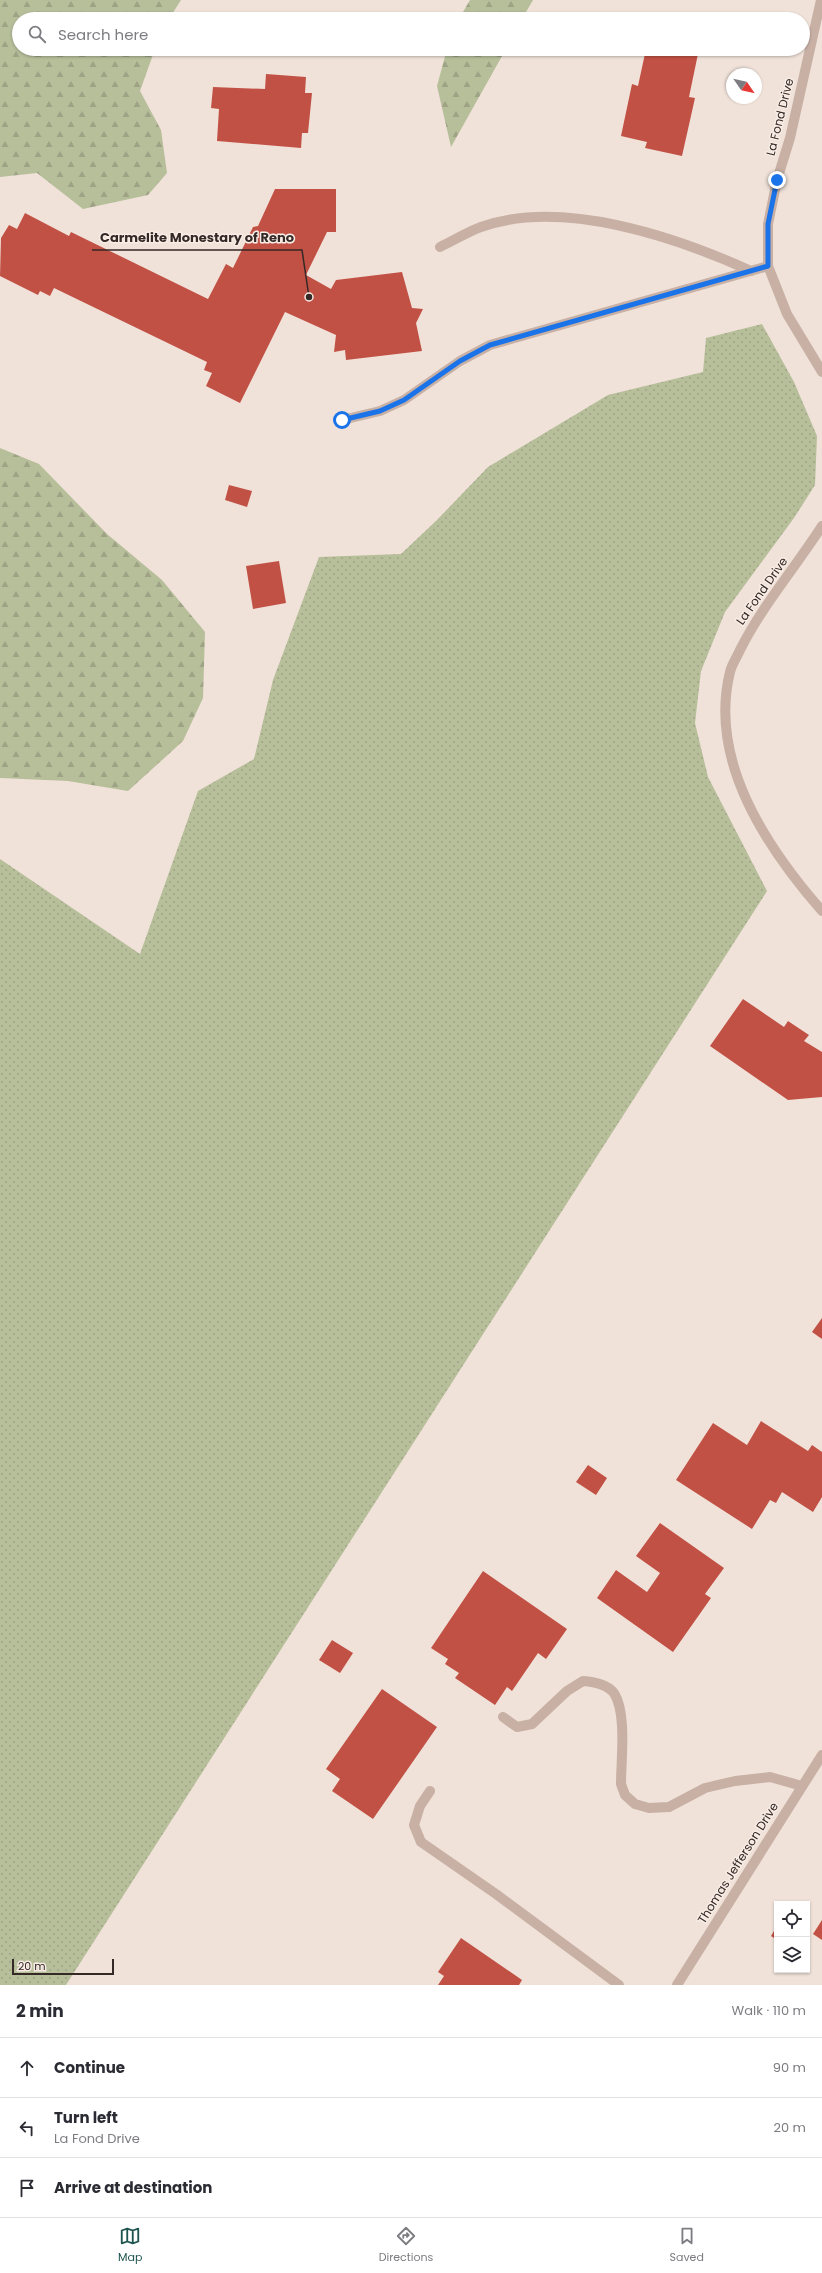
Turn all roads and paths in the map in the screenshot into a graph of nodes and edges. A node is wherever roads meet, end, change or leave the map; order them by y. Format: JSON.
{"nodes":[{"id":1,"x":821,"y":0,"type":"edge"},
{"id":2,"x":810,"y":49,"type":"edge"},
{"id":3,"x":808,"y":56,"type":"edge"},
{"id":4,"x":440,"y":247,"type":"dead end"},
{"id":5,"x":768,"y":266,"type":"junction"},
{"id":6,"x":751,"y":271,"type":"junction"},
{"id":7,"x":822,"y":372,"type":"edge"},
{"id":8,"x":342,"y":420,"type":"dead end"},
{"id":9,"x":822,"y":526,"type":"edge"},
{"id":10,"x":822,"y":911,"type":"edge"},
{"id":11,"x":503,"y":1717,"type":"dead end"},
{"id":12,"x":822,"y":1755,"type":"edge"},
{"id":13,"x":802,"y":1786,"type":"junction"},
{"id":14,"x":430,"y":1791,"type":"dead end"},
{"id":15,"x":619,"y":1985,"type":"edge"},
{"id":16,"x":677,"y":1985,"type":"edge"}],
"edges":[{"from":1,"to":2,"type":"street","name":"La Fond Drive"},
{"from":3,"to":5,"type":"street","name":"La Fond Drive"},
{"from":4,"to":6,"type":"street"},
{"from":5,"to":6,"type":"street"},
{"from":5,"to":7,"type":"street","name":"La Fond Drive"},
{"from":6,"to":8,"type":"street"},
{"from":9,"to":10,"type":"street","name":"La Fond Drive"},
{"from":11,"to":13,"type":"street"},
{"from":12,"to":13,"type":"street","name":"Thomas Jefferson Drive"},
{"from":13,"to":16,"type":"street","name":"Thomas Jefferson Drive"},
{"from":14,"to":15,"type":"street"}]}
